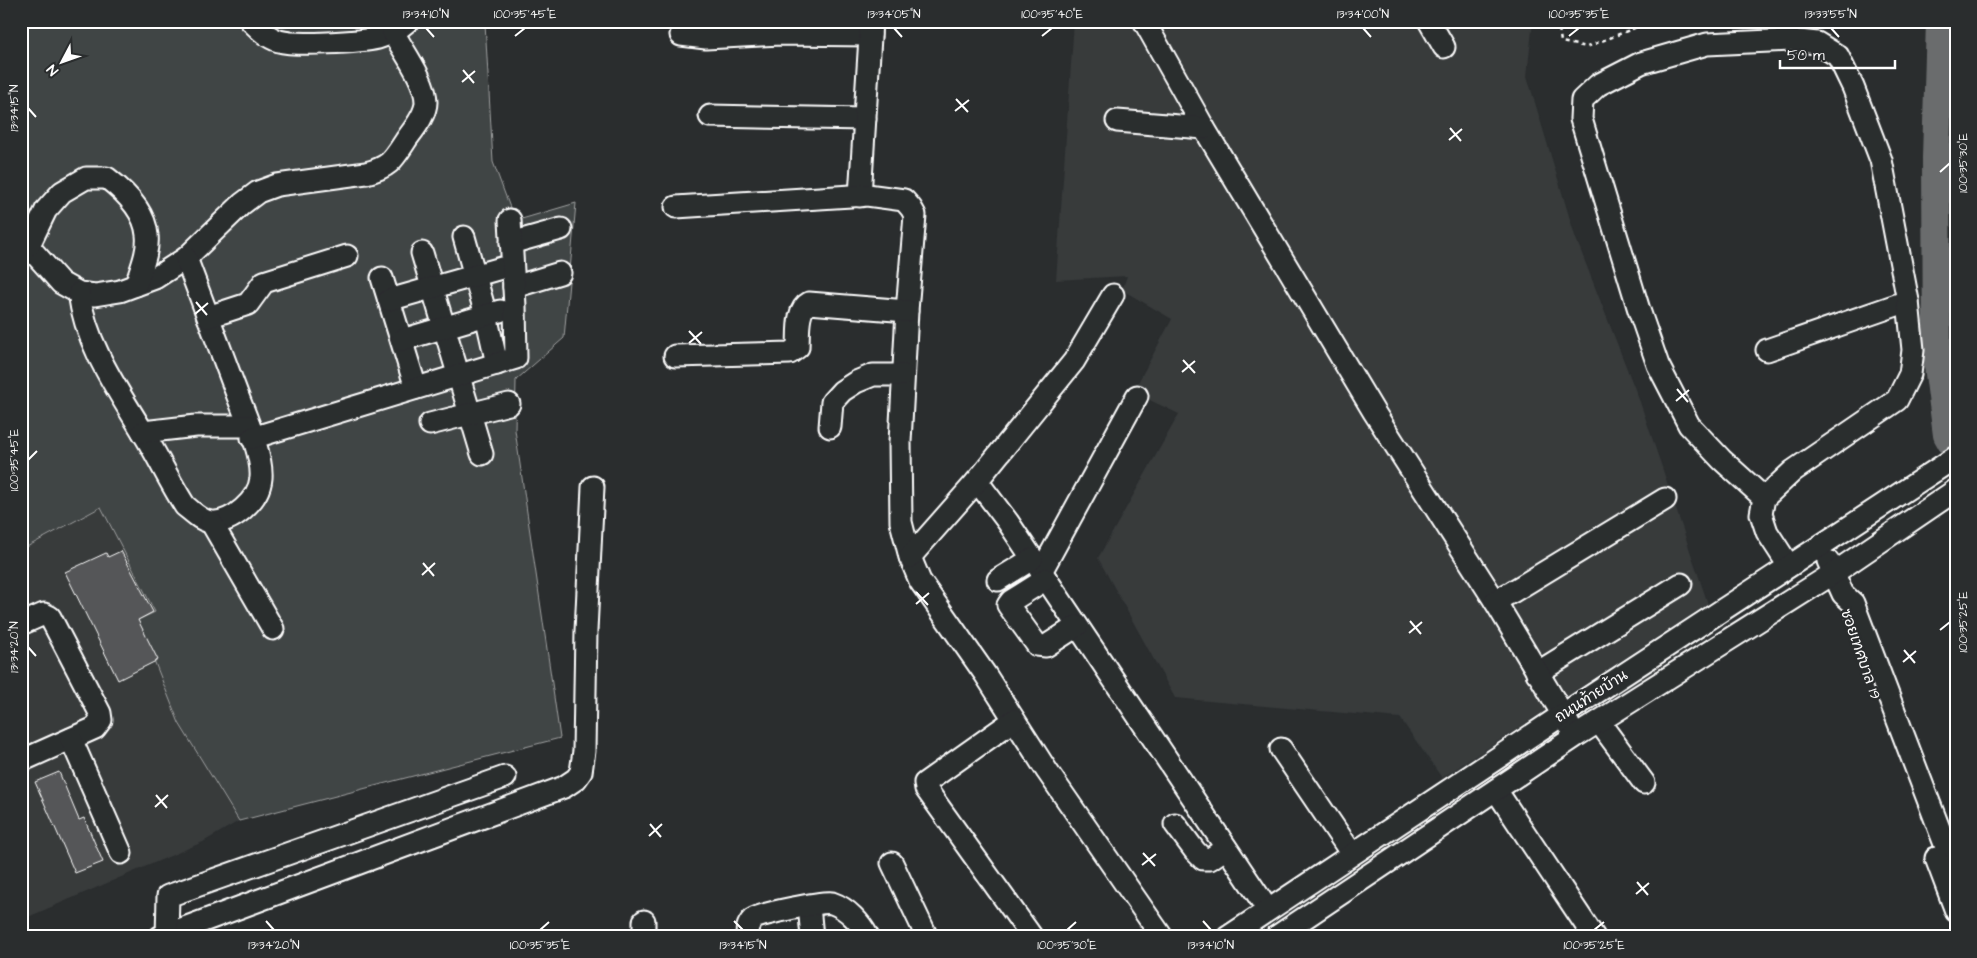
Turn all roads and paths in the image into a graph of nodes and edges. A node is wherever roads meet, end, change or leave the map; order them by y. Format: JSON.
{"nodes":[{"id":1,"x":251,"y":21,"type":"edge"},
{"id":2,"x":1144,"y":21,"type":"edge"},
{"id":3,"x":1428,"y":21,"type":"edge"},
{"id":4,"x":1558,"y":21,"type":"edge"},
{"id":5,"x":1652,"y":21,"type":"edge"},
{"id":6,"x":400,"y":27,"type":"edge"},
{"id":7,"x":871,"y":28,"type":"edge"},
{"id":8,"x":681,"y":35,"type":"dead end"},
{"id":9,"x":1444,"y":47,"type":"dead end"},
{"id":10,"x":710,"y":116,"type":"dead end"},
{"id":11,"x":865,"y":119,"type":"junction"},
{"id":12,"x":1117,"y":120,"type":"dead end"},
{"id":13,"x":1204,"y":128,"type":"junction"},
{"id":14,"x":860,"y":196,"type":"junction"},
{"id":15,"x":676,"y":207,"type":"dead end"},
{"id":16,"x":510,"y":220,"type":"dead end"},
{"id":17,"x":561,"y":229,"type":"dead end"},
{"id":18,"x":464,"y":237,"type":"dead end"},
{"id":19,"x":25,"y":241,"type":"edge"},
{"id":20,"x":511,"y":243,"type":"junction"},
{"id":21,"x":422,"y":253,"type":"dead end"},
{"id":22,"x":347,"y":256,"type":"dead end"},
{"id":23,"x":186,"y":258,"type":"junction"},
{"id":24,"x":512,"y":265,"type":"junction"},
{"id":25,"x":560,"y":273,"type":"dead end"},
{"id":26,"x":474,"y":276,"type":"junction"},
{"id":27,"x":382,"y":278,"type":"dead end"},
{"id":28,"x":136,"y":285,"type":"junction"},
{"id":29,"x":433,"y":288,"type":"junction"},
{"id":30,"x":79,"y":293,"type":"junction"},
{"id":31,"x":1112,"y":295,"type":"dead end"},
{"id":32,"x":515,"y":296,"type":"junction"},
{"id":33,"x":389,"y":300,"type":"junction"},
{"id":34,"x":1908,"y":301,"type":"junction"},
{"id":35,"x":907,"y":311,"type":"junction"},
{"id":36,"x":486,"y":315,"type":"junction"},
{"id":37,"x":208,"y":317,"type":"junction"},
{"id":38,"x":445,"y":327,"type":"junction"},
{"id":39,"x":402,"y":340,"type":"junction"},
{"id":40,"x":1767,"y":350,"type":"dead end"},
{"id":41,"x":675,"y":356,"type":"dead end"},
{"id":42,"x":497,"y":364,"type":"junction"},
{"id":43,"x":903,"y":374,"type":"junction"},
{"id":44,"x":459,"y":375,"type":"junction"},
{"id":45,"x":416,"y":388,"type":"junction"},
{"id":46,"x":1137,"y":396,"type":"dead end"},
{"id":47,"x":509,"y":404,"type":"dead end"},
{"id":48,"x":470,"y":413,"type":"junction"},
{"id":49,"x":430,"y":424,"type":"dead end"},
{"id":50,"x":830,"y":427,"type":"dead end"},
{"id":51,"x":143,"y":432,"type":"junction"},
{"id":52,"x":251,"y":432,"type":"junction"},
{"id":53,"x":482,"y":454,"type":"dead end"},
{"id":54,"x":1942,"y":466,"type":"edge"},
{"id":55,"x":977,"y":481,"type":"junction"},
{"id":56,"x":594,"y":487,"type":"dead end"},
{"id":57,"x":1951,"y":493,"type":"edge"},
{"id":58,"x":1764,"y":498,"type":"junction"},
{"id":59,"x":1665,"y":500,"type":"dead end"},
{"id":60,"x":211,"y":522,"type":"junction"},
{"id":61,"x":1821,"y":545,"type":"junction"},
{"id":62,"x":910,"y":557,"type":"junction"},
{"id":63,"x":1789,"y":566,"type":"junction"},
{"id":64,"x":1040,"y":570,"type":"junction"},
{"id":65,"x":1834,"y":573,"type":"junction"},
{"id":66,"x":998,"y":580,"type":"dead end"},
{"id":67,"x":1681,"y":584,"type":"dead end"},
{"id":68,"x":1843,"y":594,"type":"junction"},
{"id":69,"x":1495,"y":601,"type":"junction"},
{"id":70,"x":21,"y":624,"type":"edge"},
{"id":71,"x":1077,"y":626,"type":"junction"},
{"id":72,"x":273,"y":629,"type":"dead end"},
{"id":73,"x":1537,"y":673,"type":"junction"},
{"id":74,"x":1562,"y":715,"type":"junction"},
{"id":75,"x":1014,"y":720,"type":"junction"},
{"id":76,"x":1599,"y":722,"type":"junction"},
{"id":77,"x":1576,"y":736,"type":"junction"},
{"id":78,"x":72,"y":739,"type":"junction"},
{"id":79,"x":1281,"y":749,"type":"dead end"},
{"id":80,"x":21,"y":761,"type":"edge"},
{"id":81,"x":506,"y":777,"type":"dead end"},
{"id":82,"x":1644,"y":782,"type":"dead end"},
{"id":83,"x":1496,"y":790,"type":"junction"},
{"id":84,"x":1175,"y":824,"type":"dead end"},
{"id":85,"x":1226,"y":848,"type":"junction"},
{"id":86,"x":121,"y":853,"type":"dead end"},
{"id":87,"x":1352,"y":854,"type":"junction"},
{"id":88,"x":892,"y":863,"type":"dead end"},
{"id":89,"x":1956,"y":873,"type":"edge"},
{"id":90,"x":809,"y":906,"type":"junction"},
{"id":91,"x":1268,"y":910,"type":"junction"},
{"id":92,"x":1956,"y":911,"type":"edge"},
{"id":93,"x":164,"y":936,"type":"edge"},
{"id":94,"x":747,"y":937,"type":"edge"},
{"id":95,"x":812,"y":937,"type":"edge"},
{"id":96,"x":868,"y":937,"type":"edge"},
{"id":97,"x":926,"y":937,"type":"edge"},
{"id":98,"x":1032,"y":937,"type":"edge"},
{"id":99,"x":1162,"y":937,"type":"edge"},
{"id":100,"x":1228,"y":937,"type":"edge"},
{"id":101,"x":1276,"y":937,"type":"edge"},
{"id":102,"x":1594,"y":937,"type":"edge"}],
"edges":[{"from":1,"to":6,"type":"street"},
{"from":2,"to":13,"type":"street"},
{"from":3,"to":9,"type":"street"},
{"from":4,"to":5,"type":"path"},
{"from":6,"to":23,"type":"street"},
{"from":7,"to":8,"type":"street"},
{"from":7,"to":11,"type":"street"},
{"from":10,"to":11,"type":"street"},
{"from":11,"to":14,"type":"street"},
{"from":12,"to":13,"type":"street"},
{"from":13,"to":69,"type":"street"},
{"from":14,"to":15,"type":"street"},
{"from":14,"to":35,"type":"street"},
{"from":16,"to":20,"type":"street"},
{"from":17,"to":20,"type":"street"},
{"from":18,"to":26,"type":"street"},
{"from":19,"to":28,"type":"street"},
{"from":19,"to":30,"type":"street"},
{"from":20,"to":24,"type":"street"},
{"from":21,"to":29,"type":"street"},
{"from":22,"to":37,"type":"street"},
{"from":23,"to":28,"type":"street"},
{"from":23,"to":37,"type":"street"},
{"from":24,"to":26,"type":"street"},
{"from":24,"to":32,"type":"street"},
{"from":25,"to":32,"type":"street"},
{"from":26,"to":29,"type":"street"},
{"from":26,"to":36,"type":"street"},
{"from":27,"to":33,"type":"street"},
{"from":28,"to":30,"type":"street"},
{"from":29,"to":33,"type":"street"},
{"from":29,"to":38,"type":"street"},
{"from":30,"to":51,"type":"street"},
{"from":31,"to":55,"type":"street"},
{"from":32,"to":36,"type":"street"},
{"from":32,"to":42,"type":"street"},
{"from":33,"to":39,"type":"street"},
{"from":34,"to":40,"type":"street"},
{"from":34,"to":58,"type":"street"},
{"from":34,"to":58,"type":"street"},
{"from":35,"to":41,"type":"street"},
{"from":35,"to":43,"type":"street"},
{"from":36,"to":38,"type":"street"},
{"from":36,"to":42,"type":"street"},
{"from":37,"to":52,"type":"street"},
{"from":38,"to":39,"type":"street"},
{"from":38,"to":44,"type":"street"},
{"from":39,"to":45,"type":"street"},
{"from":42,"to":44,"type":"street"},
{"from":43,"to":50,"type":"street"},
{"from":43,"to":62,"type":"street"},
{"from":44,"to":45,"type":"street"},
{"from":44,"to":48,"type":"street"},
{"from":45,"to":52,"type":"street"},
{"from":46,"to":64,"type":"street"},
{"from":47,"to":48,"type":"street"},
{"from":48,"to":49,"type":"street"},
{"from":48,"to":53,"type":"street"},
{"from":51,"to":52,"type":"street"},
{"from":51,"to":60,"type":"street"},
{"from":52,"to":60,"type":"street"},
{"from":54,"to":57,"type":"street"},
{"from":54,"to":61,"type":"street","name":"ถนนท้ายบ้าน"},
{"from":55,"to":62,"type":"street"},
{"from":55,"to":64,"type":"street"},
{"from":56,"to":93,"type":"street"},
{"from":57,"to":65,"type":"street","name":"ถนนท้ายบ้าน"},
{"from":58,"to":63,"type":"street"},
{"from":59,"to":69,"type":"street"},
{"from":60,"to":72,"type":"street"},
{"from":61,"to":63,"type":"street","name":"ถนนท้ายบ้าน"},
{"from":61,"to":65,"type":"street"},
{"from":62,"to":75,"type":"street"},
{"from":63,"to":74,"type":"street","name":"ถนนท้ายบ้าน"},
{"from":64,"to":66,"type":"street"},
{"from":64,"to":71,"type":"street"},
{"from":64,"to":71,"type":"street"},
{"from":65,"to":68,"type":"street"},
{"from":65,"to":76,"type":"street","name":"ถนนท้ายบ้าน"},
{"from":67,"to":73,"type":"street"},
{"from":68,"to":89,"type":"street","name":"ซอยเทศบาล 19"},
{"from":68,"to":92,"type":"street","name":"ซอยเทศบาล 19"},
{"from":69,"to":73,"type":"street"},
{"from":70,"to":78,"type":"street"},
{"from":71,"to":85,"type":"street"},
{"from":73,"to":74,"type":"street"},
{"from":74,"to":77,"type":"street"},
{"from":74,"to":87,"type":"street","name":"ถนนท้ายบ้าน"},
{"from":75,"to":98,"type":"street"},
{"from":75,"to":99,"type":"street"},
{"from":76,"to":77,"type":"street","name":"ถนนท้ายบ้าน"},
{"from":76,"to":82,"type":"street"},
{"from":77,"to":83,"type":"street","name":"ถนนท้ายบ้าน"},
{"from":78,"to":80,"type":"street"},
{"from":78,"to":86,"type":"street"},
{"from":79,"to":87,"type":"street"},
{"from":81,"to":93,"type":"street"},
{"from":83,"to":101,"type":"street","name":"ถนนท้ายบ้าน"},
{"from":83,"to":102,"type":"street"},
{"from":84,"to":85,"type":"street"},
{"from":85,"to":91,"type":"street"},
{"from":87,"to":91,"type":"street","name":"ถนนท้ายบ้าน"},
{"from":88,"to":97,"type":"street"},
{"from":90,"to":94,"type":"street"},
{"from":90,"to":95,"type":"street"},
{"from":90,"to":96,"type":"street"},
{"from":91,"to":100,"type":"street","name":"ถนนท้ายบ้าน"}]}
